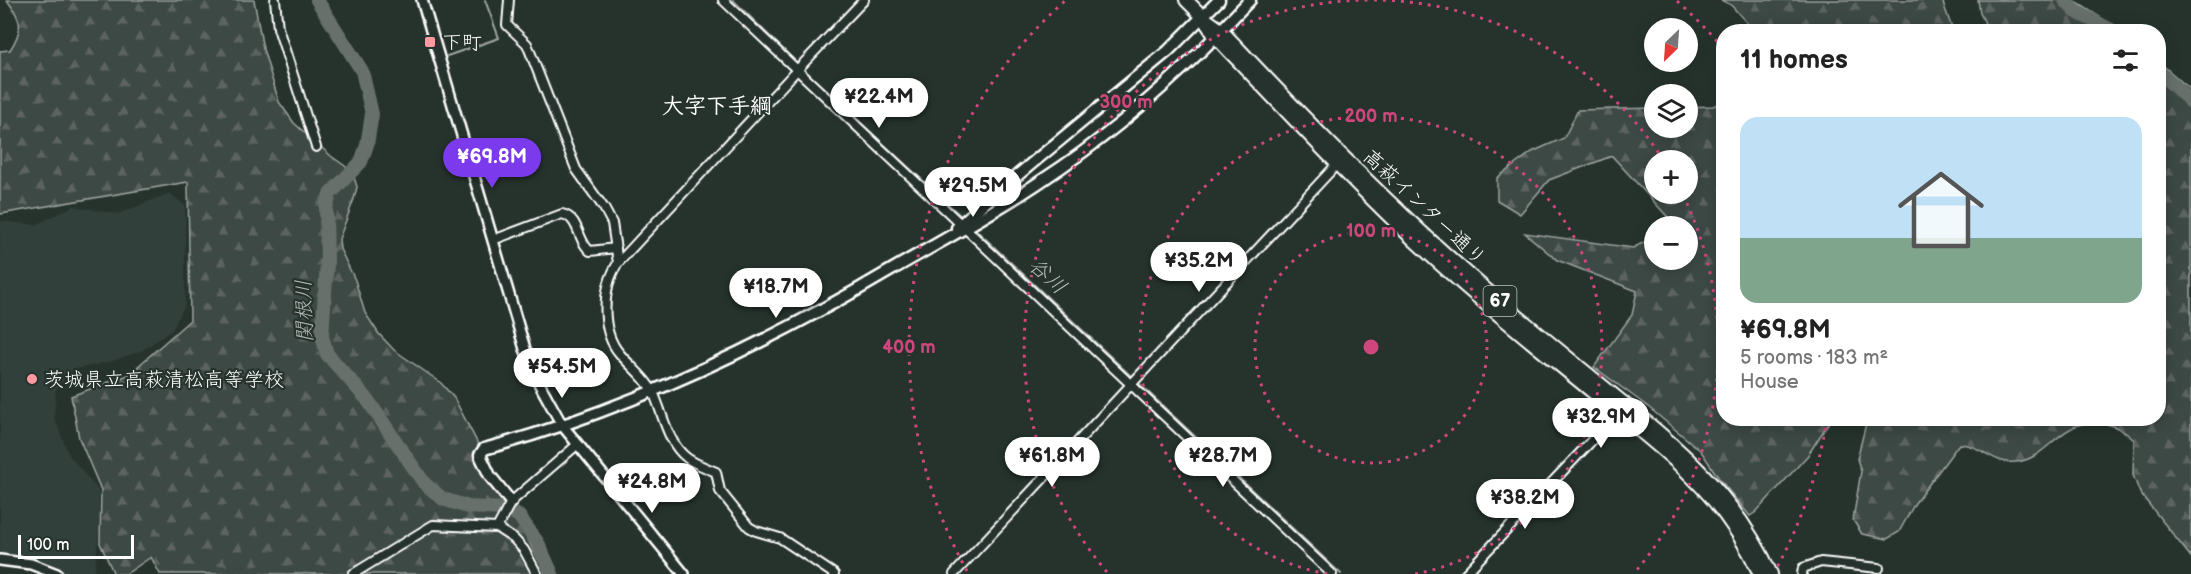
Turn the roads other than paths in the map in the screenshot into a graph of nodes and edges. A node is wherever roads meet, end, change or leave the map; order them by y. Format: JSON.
{"nodes":[{"id":1,"x":275,"y":0,"type":"edge"},
{"id":2,"x":422,"y":0,"type":"edge"},
{"id":3,"x":509,"y":0,"type":"edge"},
{"id":4,"x":723,"y":0,"type":"edge"},
{"id":5,"x":864,"y":0,"type":"edge"},
{"id":6,"x":1186,"y":0,"type":"edge"},
{"id":7,"x":1219,"y":0,"type":"edge"},
{"id":8,"x":1250,"y":0,"type":"edge"},
{"id":9,"x":1203,"y":17,"type":"junction"},
{"id":10,"x":1218,"y":33,"type":"junction"},
{"id":11,"x":796,"y":70,"type":"junction"},
{"id":12,"x":316,"y":147,"type":"dead end"},
{"id":13,"x":1340,"y":161,"type":"junction"},
{"id":14,"x":964,"y":227,"type":"junction"},
{"id":15,"x":493,"y":240,"type":"junction"},
{"id":16,"x":616,"y":248,"type":"junction"},
{"id":17,"x":618,"y":263,"type":"junction"},
{"id":18,"x":1131,"y":384,"type":"junction"},
{"id":19,"x":653,"y":391,"type":"junction"},
{"id":20,"x":1618,"y":413,"type":"junction"},
{"id":21,"x":562,"y":425,"type":"junction"},
{"id":22,"x":578,"y":444,"type":"junction"},
{"id":23,"x":510,"y":504,"type":"junction"},
{"id":24,"x":499,"y":526,"type":"junction"},
{"id":25,"x":0,"y":560,"type":"edge"},
{"id":26,"x":1879,"y":568,"type":"dead end"},
{"id":27,"x":57,"y":574,"type":"edge"},
{"id":28,"x":353,"y":574,"type":"edge"},
{"id":29,"x":537,"y":574,"type":"edge"},
{"id":30,"x":684,"y":574,"type":"edge"},
{"id":31,"x":834,"y":574,"type":"edge"},
{"id":32,"x":954,"y":574,"type":"edge"},
{"id":33,"x":1332,"y":574,"type":"edge"},
{"id":34,"x":1465,"y":574,"type":"edge"},
{"id":35,"x":1760,"y":574,"type":"edge"},
{"id":36,"x":1771,"y":574,"type":"edge"},
{"id":37,"x":1802,"y":574,"type":"edge"}],
"edges":[{"from":1,"to":12,"type":"street"},
{"from":2,"to":15,"type":"street"},
{"from":3,"to":16,"type":"street"},
{"from":4,"to":11,"type":"street"},
{"from":5,"to":11,"type":"street"},
{"from":6,"to":9,"type":"main road","name":"高萩インター通り","number":"67"},
{"from":7,"to":9,"type":"main road"},
{"from":8,"to":10,"type":"main road"},
{"from":9,"to":10,"type":"main road","name":"高萩インター通り","number":"67"},
{"from":9,"to":14,"type":"main road"},
{"from":10,"to":13,"type":"main road","name":"高萩インター通り","number":"67"},
{"from":10,"to":14,"type":"main road"},
{"from":11,"to":14,"type":"street"},
{"from":11,"to":17,"type":"street"},
{"from":13,"to":18,"type":"street"},
{"from":13,"to":20,"type":"main road","name":"高萩インター通り","number":"67"},
{"from":13,"to":36,"type":"main road","name":"高萩インター通り","number":"67"},
{"from":14,"to":18,"type":"street"},
{"from":14,"to":19,"type":"main road"},
{"from":15,"to":16,"type":"street"},
{"from":15,"to":21,"type":"street"},
{"from":16,"to":17,"type":"street"},
{"from":17,"to":19,"type":"street"},
{"from":18,"to":32,"type":"street"},
{"from":18,"to":33,"type":"street"},
{"from":19,"to":21,"type":"main road"},
{"from":19,"to":31,"type":"street"},
{"from":20,"to":34,"type":"street"},
{"from":20,"to":35,"type":"main road","name":"高萩インター通り","number":"67"},
{"from":21,"to":22,"type":"street"},
{"from":21,"to":23,"type":"main road"},
{"from":22,"to":23,"type":"street"},
{"from":22,"to":30,"type":"street"},
{"from":23,"to":24,"type":"street"},
{"from":24,"to":28,"type":"street"},
{"from":24,"to":29,"type":"street"},
{"from":25,"to":27,"type":"street"},
{"from":26,"to":37,"type":"street"}]}
